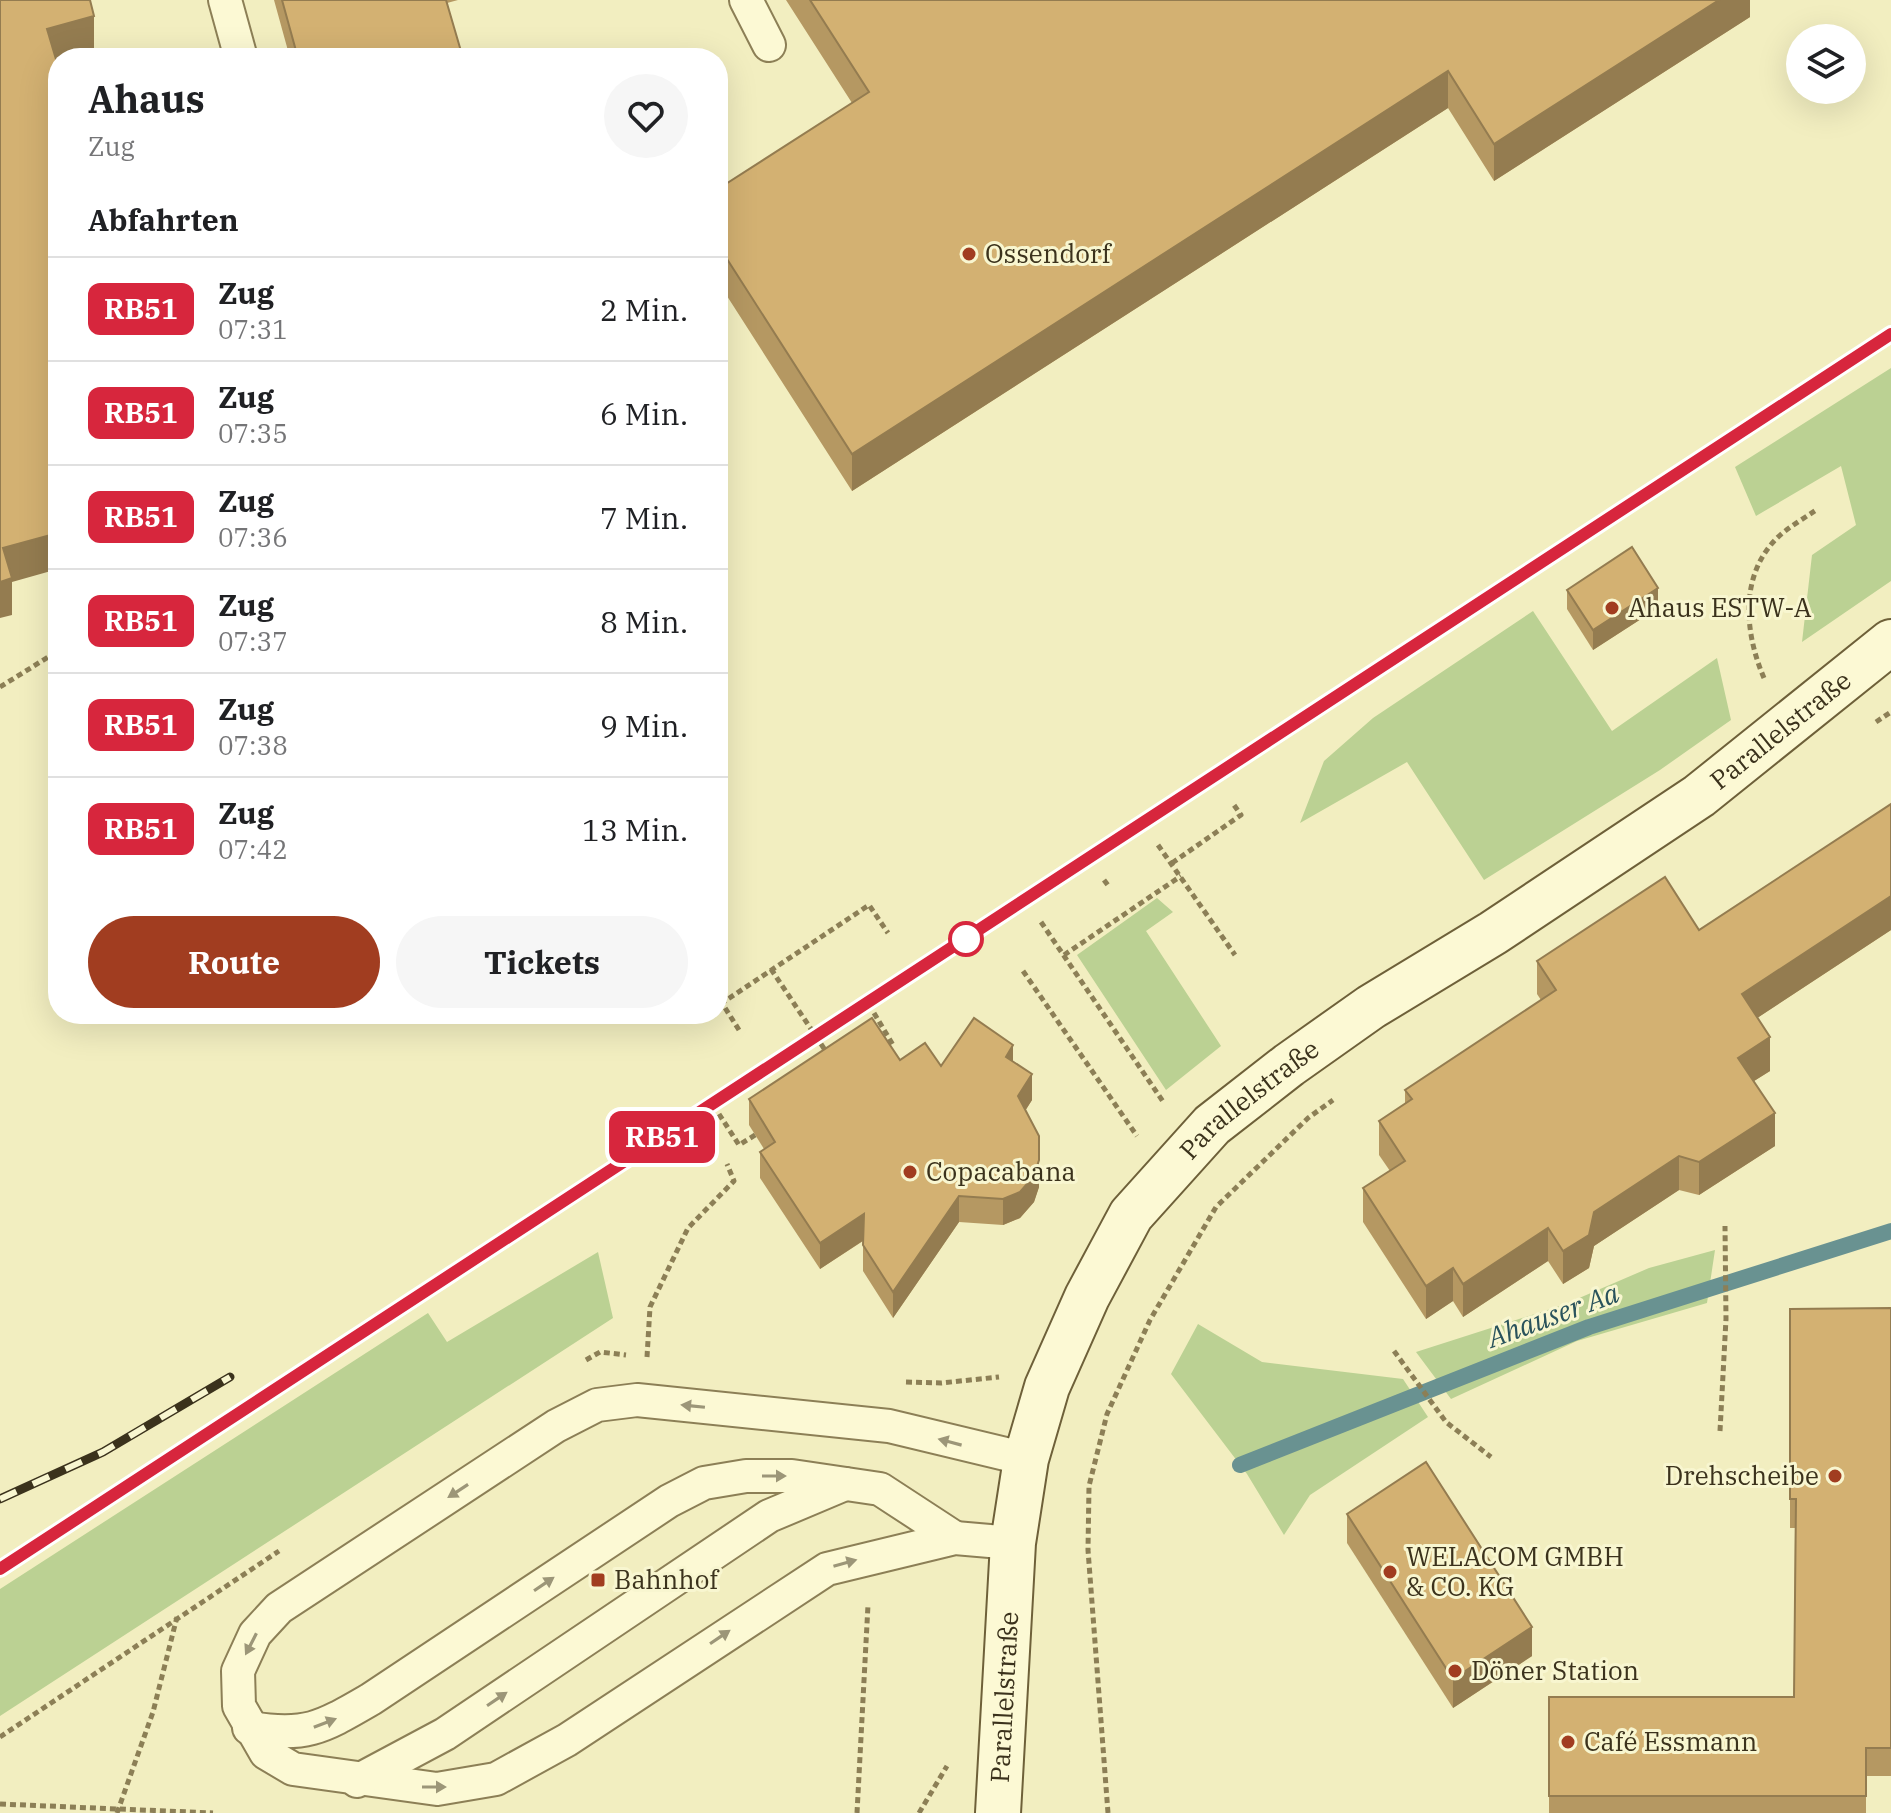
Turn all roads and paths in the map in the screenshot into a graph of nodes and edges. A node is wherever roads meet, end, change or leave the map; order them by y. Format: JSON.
{"nodes":[{"id":1,"x":225,"y":0,"type":"edge"},
{"id":2,"x":746,"y":0,"type":"edge"},
{"id":3,"x":769,"y":45,"type":"dead end"},
{"id":4,"x":238,"y":48,"type":"edge"},
{"id":5,"x":1816,"y":510,"type":"dead end"},
{"id":6,"x":1891,"y":642,"type":"edge"},
{"id":7,"x":48,"y":657,"type":"edge"},
{"id":8,"x":0,"y":687,"type":"edge"},
{"id":9,"x":1891,"y":712,"type":"edge"},
{"id":10,"x":1785,"y":727,"type":"junction"},
{"id":11,"x":1866,"y":729,"type":"dead end"},
{"id":12,"x":1234,"y":805,"type":"dead end"},
{"id":13,"x":1158,"y":845,"type":"dead end"},
{"id":14,"x":1172,"y":863,"type":"junction"},
{"id":15,"x":1181,"y":876,"type":"junction"},
{"id":16,"x":1104,"y":880,"type":"dead end"},
{"id":17,"x":1110,"y":888,"type":"dead end"},
{"id":18,"x":1041,"y":922,"type":"dead end"},
{"id":19,"x":888,"y":933,"type":"dead end"},
{"id":20,"x":1064,"y":955,"type":"junction"},
{"id":21,"x":1235,"y":955,"type":"dead end"},
{"id":22,"x":771,"y":969,"type":"junction"},
{"id":23,"x":1023,"y":971,"type":"dead end"},
{"id":24,"x":728,"y":999,"type":"edge"},
{"id":25,"x":728,"y":1013,"type":"edge"},
{"id":26,"x":874,"y":1013,"type":"dead end"},
{"id":27,"x":739,"y":1030,"type":"dead end"},
{"id":28,"x":880,"y":1053,"type":"edge"},
{"id":29,"x":835,"y":1065,"type":"edge"},
{"id":30,"x":1344,"y":1091,"type":"dead end"},
{"id":31,"x":1170,"y":1111,"type":"dead end"},
{"id":32,"x":719,"y":1114,"type":"dead end"},
{"id":33,"x":773,"y":1123,"type":"edge"},
{"id":34,"x":1142,"y":1143,"type":"dead end"},
{"id":35,"x":727,"y":1164,"type":"dead end"},
{"id":36,"x":1725,"y":1226,"type":"dead end"},
{"id":37,"x":1394,"y":1351,"type":"dead end"},
{"id":38,"x":647,"y":1357,"type":"dead end"},
{"id":39,"x":1720,"y":1431,"type":"dead end"},
{"id":40,"x":1491,"y":1457,"type":"dead end"},
{"id":41,"x":1026,"y":1459,"type":"junction"},
{"id":42,"x":845,"y":1484,"type":"junction"},
{"id":43,"x":955,"y":1538,"type":"junction"},
{"id":44,"x":1013,"y":1543,"type":"junction"},
{"id":45,"x":249,"y":1728,"type":"junction"},
{"id":46,"x":0,"y":1737,"type":"edge"},
{"id":47,"x":946,"y":1772,"type":"dead end"},
{"id":48,"x":357,"y":1781,"type":"junction"},
{"id":49,"x":0,"y":1804,"type":"edge"},
{"id":50,"x":118,"y":1810,"type":"edge"},
{"id":51,"x":213,"y":1813,"type":"edge"},
{"id":52,"x":919,"y":1813,"type":"edge"},
{"id":53,"x":998,"y":1813,"type":"edge"},
{"id":54,"x":1108,"y":1813,"type":"edge"}],
"edges":[{"from":1,"to":4,"type":"lane"},
{"from":2,"to":3,"type":"lane"},
{"from":5,"to":10,"type":"path"},
{"from":6,"to":10,"type":"main road","name":"Parallelstraße"},
{"from":7,"to":8,"type":"path"},
{"from":9,"to":11,"type":"path"},
{"from":10,"to":41,"type":"main road","name":"Parallelstraße"},
{"from":12,"to":14,"type":"path"},
{"from":13,"to":14,"type":"path"},
{"from":14,"to":15,"type":"path"},
{"from":15,"to":20,"type":"path"},
{"from":15,"to":21,"type":"path"},
{"from":16,"to":17,"type":"path"},
{"from":18,"to":20,"type":"path"},
{"from":19,"to":22,"type":"path"},
{"from":20,"to":31,"type":"path"},
{"from":22,"to":24,"type":"path"},
{"from":22,"to":29,"type":"path","bridge":true},
{"from":23,"to":34,"type":"path"},
{"from":25,"to":27,"type":"path"},
{"from":26,"to":28,"type":"path"},
{"from":30,"to":54,"type":"path"},
{"from":32,"to":33,"type":"path"},
{"from":35,"to":38,"type":"path"},
{"from":36,"to":39,"type":"path"},
{"from":37,"to":40,"type":"path"},
{"from":41,"to":44,"type":"main road","name":"Parallelstraße"},
{"from":41,"to":45,"type":"lane","one_way":true},
{"from":42,"to":43,"type":"lane"},
{"from":45,"to":42,"type":"lane","one_way":true},
{"from":48,"to":42,"type":"lane","one_way":true},
{"from":43,"to":44,"type":"lane"},
{"from":48,"to":43,"type":"lane","one_way":true},
{"from":44,"to":53,"type":"main road","name":"Parallelstraße"},
{"from":45,"to":48,"type":"lane"},
{"from":46,"to":50,"type":"path"},
{"from":47,"to":52,"type":"path"},
{"from":49,"to":50,"type":"path"},
{"from":50,"to":51,"type":"path"}]}
